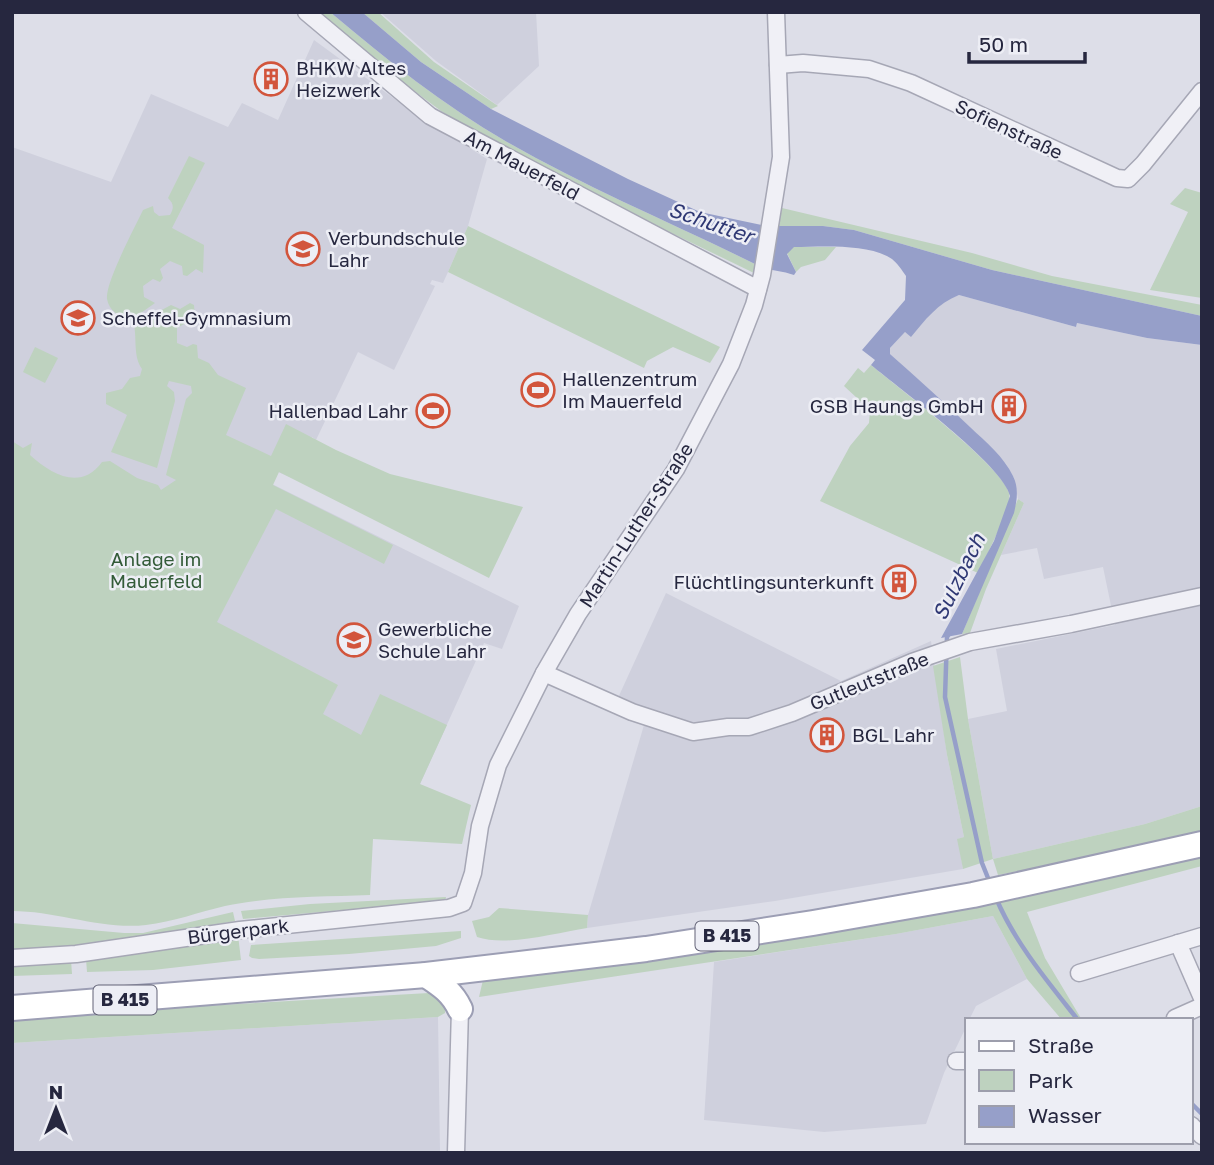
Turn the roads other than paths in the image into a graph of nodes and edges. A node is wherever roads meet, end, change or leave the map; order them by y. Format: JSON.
{"nodes":[{"id":1,"x":306,"y":12,"type":"edge"},
{"id":2,"x":776,"y":12,"type":"edge"},
{"id":3,"x":778,"y":65,"type":"junction"},
{"id":4,"x":1202,"y":92,"type":"edge"},
{"id":5,"x":760,"y":282,"type":"junction"},
{"id":6,"x":1202,"y":596,"type":"edge"},
{"id":7,"x":544,"y":673,"type":"junction"},
{"id":8,"x":1202,"y":844,"type":"edge"},
{"id":9,"x":463,"y":903,"type":"joint"},
{"id":10,"x":1202,"y":936,"type":"edge"},
{"id":11,"x":1178,"y":943,"type":"junction"},
{"id":12,"x":12,"y":958,"type":"edge"},
{"id":13,"x":480,"y":968,"type":"junction"},
{"id":14,"x":1079,"y":972,"type":"dead end"},
{"id":15,"x":426,"y":975,"type":"junction"},
{"id":16,"x":1202,"y":998,"type":"edge"},
{"id":17,"x":1202,"y":1006,"type":"edge"},
{"id":18,"x":12,"y":1008,"type":"edge"},
{"id":19,"x":460,"y":1009,"type":"junction"},
{"id":20,"x":1175,"y":1018,"type":"dead end"},
{"id":21,"x":456,"y":1153,"type":"edge"}],
"edges":[{"from":1,"to":5,"type":"street","name":"Am Mauerfeld"},
{"from":2,"to":3,"type":"street","name":"Martin-Luther-Straße"},
{"from":3,"to":4,"type":"street","name":"Sofienstraße"},
{"from":3,"to":5,"type":"street","name":"Martin-Luther-Straße"},
{"from":5,"to":7,"type":"street","name":"Martin-Luther-Straße"},
{"from":6,"to":7,"type":"street","name":"Gutleutstraße"},
{"from":7,"to":9,"type":"street","name":"Martin-Luther-Straße"},
{"from":8,"to":13,"type":"main road","number":"B 415"},
{"from":9,"to":12,"type":"street","name":"Bürgerpark"},
{"from":10,"to":11,"type":"street"},
{"from":11,"to":14,"type":"street"},
{"from":11,"to":16,"type":"street"},
{"from":13,"to":15,"type":"main road","number":"B 415"},
{"from":13,"to":19,"type":"main road"},
{"from":15,"to":18,"type":"main road","number":"B 415"},
{"from":15,"to":19,"type":"main road"},
{"from":17,"to":20,"type":"street"},
{"from":19,"to":21,"type":"street"}]}
